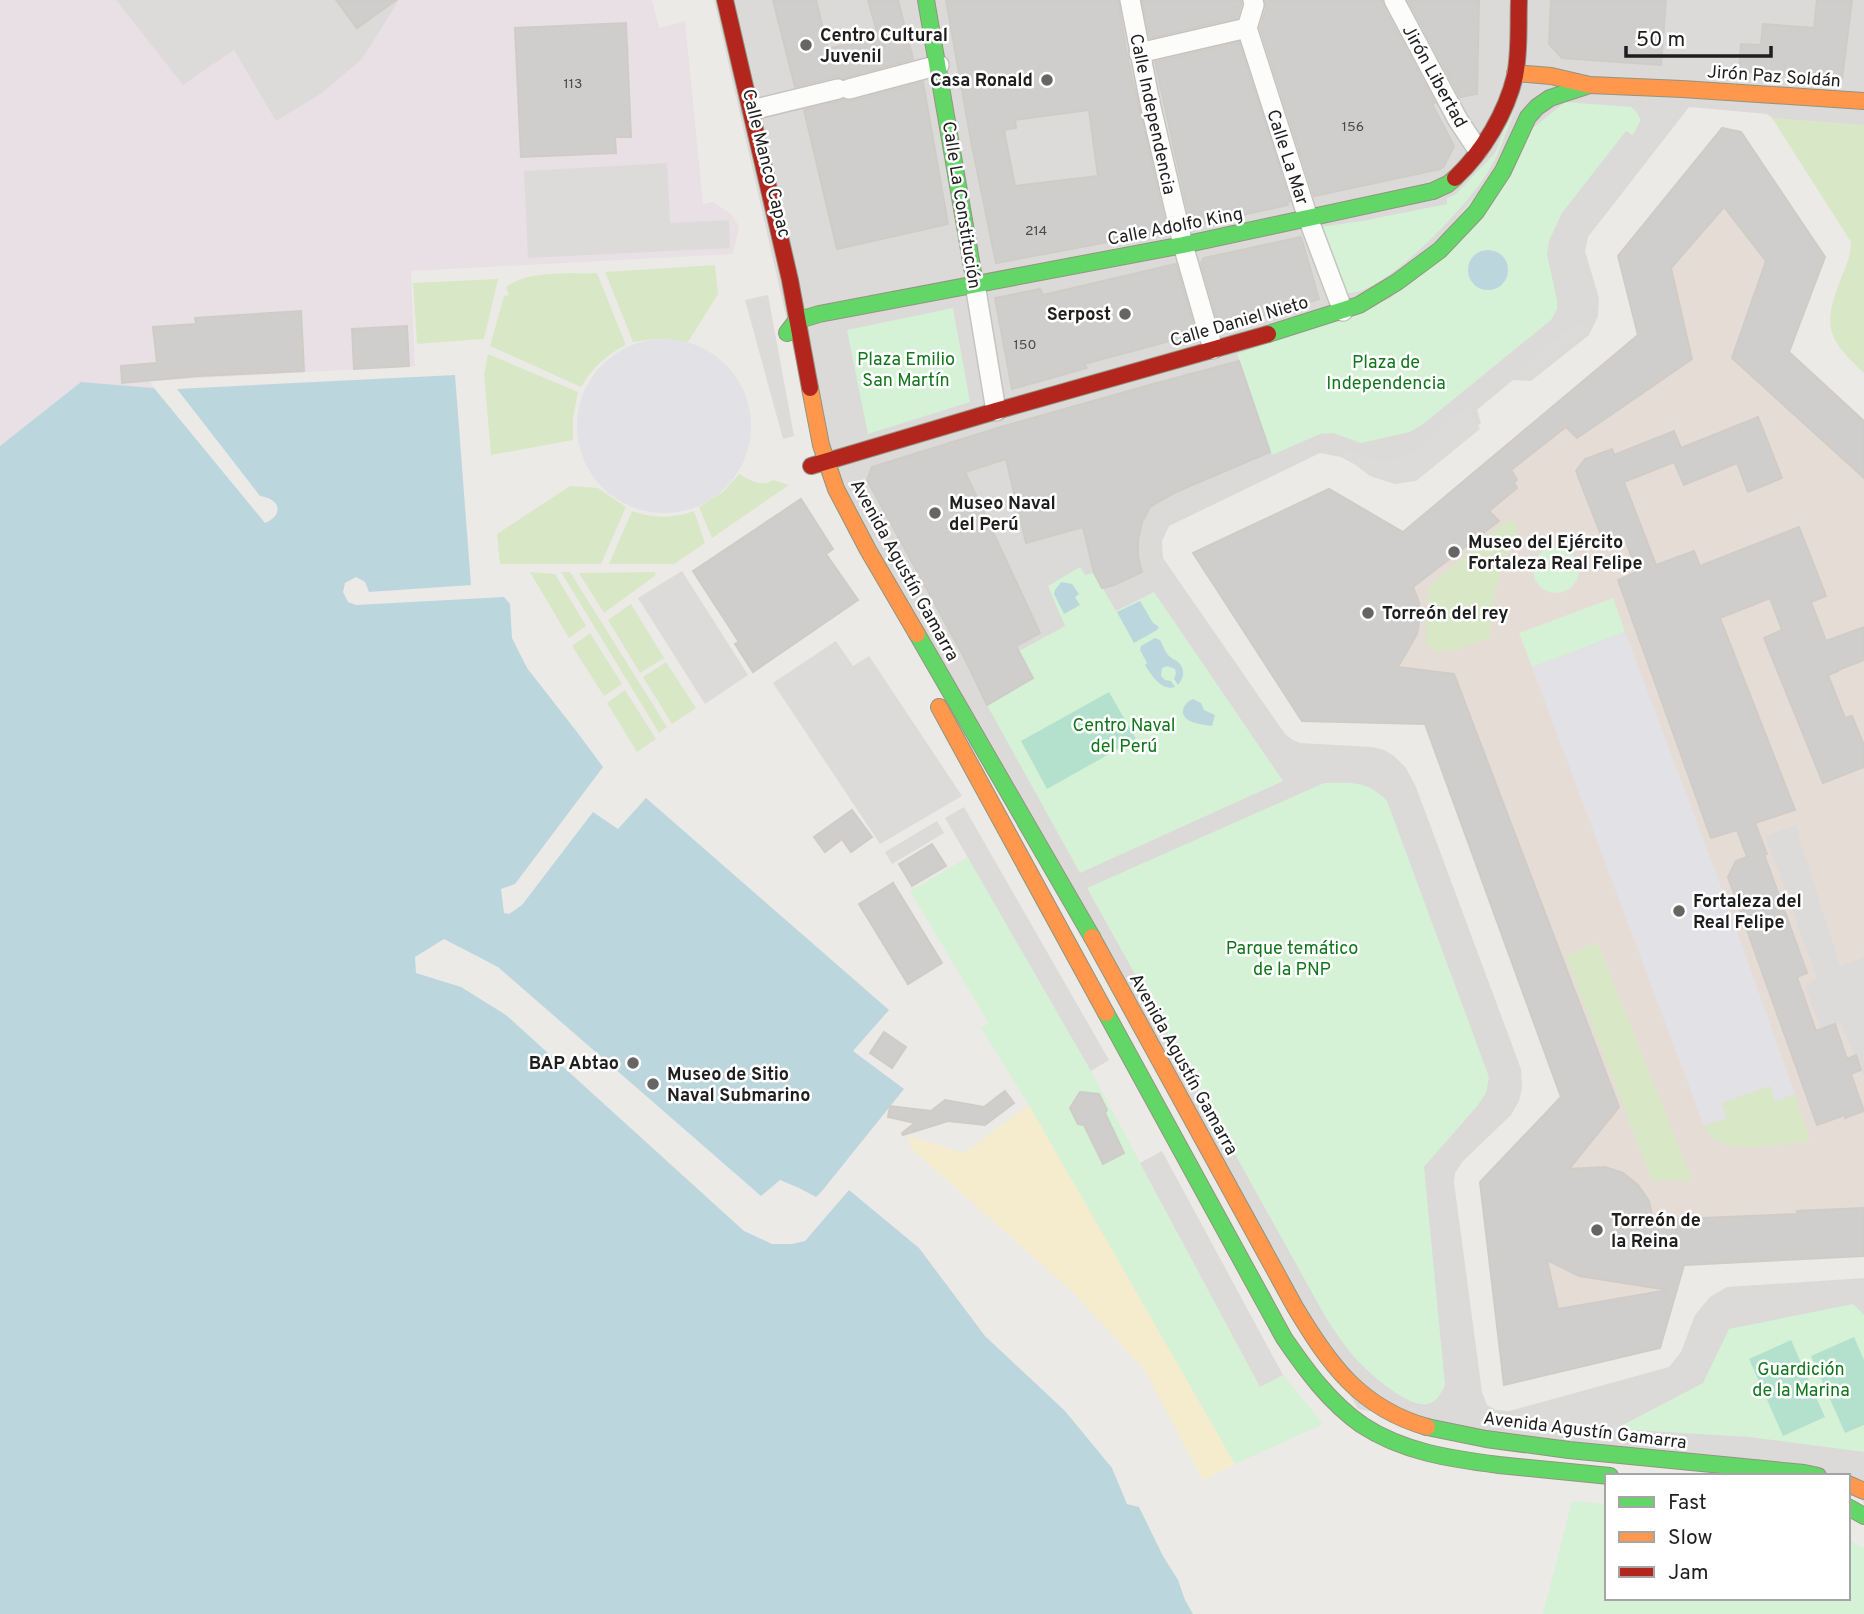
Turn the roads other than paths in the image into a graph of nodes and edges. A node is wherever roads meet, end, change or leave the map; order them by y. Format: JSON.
{"nodes":[{"id":1,"x":724,"y":0,"type":"edge"},
{"id":2,"x":926,"y":0,"type":"edge"},
{"id":3,"x":1130,"y":0,"type":"edge"},
{"id":4,"x":1253,"y":0,"type":"edge"},
{"id":5,"x":1394,"y":0,"type":"edge"},
{"id":6,"x":1519,"y":0,"type":"edge"},
{"id":7,"x":1247,"y":28,"type":"junction"},
{"id":8,"x":1139,"y":53,"type":"junction"},
{"id":9,"x":939,"y":65,"type":"junction"},
{"id":10,"x":1515,"y":73,"type":"junction"},
{"id":11,"x":1590,"y":85,"type":"junction"},
{"id":12,"x":1550,"y":98,"type":"junction"},
{"id":13,"x":1864,"y":101,"type":"edge"},
{"id":14,"x":751,"y":110,"type":"junction"},
{"id":15,"x":742,"y":142,"type":"dead end"},
{"id":16,"x":1479,"y":150,"type":"junction"},
{"id":17,"x":1308,"y":218,"type":"junction"},
{"id":18,"x":1183,"y":245,"type":"junction"},
{"id":19,"x":975,"y":284,"type":"junction"},
{"id":20,"x":1343,"y":311,"type":"junction"},
{"id":21,"x":798,"y":319,"type":"junction"},
{"id":22,"x":786,"y":335,"type":"junction"},
{"id":23,"x":1213,"y":349,"type":"junction"},
{"id":24,"x":996,"y":411,"type":"junction"},
{"id":25,"x":819,"y":464,"type":"junction"},
{"id":26,"x":828,"y":508,"type":"dead end"},
{"id":27,"x":848,"y":545,"type":"dead end"},
{"id":28,"x":907,"y":648,"type":"dead end"},
{"id":29,"x":931,"y":693,"type":"dead end"},
{"id":30,"x":1809,"y":1474,"type":"edge"},
{"id":31,"x":1605,"y":1476,"type":"edge"}],
"edges":[{"from":1,"to":14,"type":"main road","name":"Calle Manco Capac"},
{"from":2,"to":9,"type":"main road","name":"Calle La Constitución"},
{"from":3,"to":8,"type":"street","name":"Calle Independencia"},
{"from":4,"to":7,"type":"street","name":"Calle La Mar"},
{"from":5,"to":16,"type":"street","name":"Jirón Libertad"},
{"from":6,"to":10,"type":"main road","name":"Calle Adolfo King"},
{"from":7,"to":8,"type":"street"},
{"from":7,"to":17,"type":"street","name":"Calle La Mar"},
{"from":8,"to":18,"type":"street","name":"Calle Independencia"},
{"from":9,"to":14,"type":"street"},
{"from":9,"to":19,"type":"main road","name":"Calle La Constitución"},
{"from":10,"to":11,"type":"main road","name":"Jirón Paz Soldán"},
{"from":10,"to":12,"type":"main road"},
{"from":10,"to":16,"type":"main road","name":"Calle Adolfo King"},
{"from":11,"to":12,"type":"main road","name":"Calle Daniel Nieto"},
{"from":11,"to":13,"type":"main road","name":"Jirón Paz Soldán"},
{"from":12,"to":20,"type":"main road","name":"Calle Daniel Nieto"},
{"from":14,"to":21,"type":"main road","name":"Calle Manco Capac"},
{"from":15,"to":22,"type":"main road","name":"Calle Manco Capac"},
{"from":16,"to":17,"type":"main road","name":"Calle Adolfo King"},
{"from":17,"to":18,"type":"main road","name":"Calle Adolfo King"},
{"from":17,"to":20,"type":"street","name":"Calle La Mar"},
{"from":18,"to":19,"type":"main road","name":"Calle Adolfo King"},
{"from":18,"to":23,"type":"street","name":"Calle Independencia"},
{"from":19,"to":21,"type":"main road","name":"Calle Adolfo King"},
{"from":19,"to":24,"type":"street","name":"Calle La Constitución"},
{"from":20,"to":23,"type":"main road","name":"Calle Daniel Nieto"},
{"from":21,"to":22,"type":"main road"},
{"from":21,"to":25,"type":"main road","name":"Avenida Agustín Gamarra"},
{"from":22,"to":25,"type":"main road","name":"Avenida Agustín Gamarra"},
{"from":23,"to":24,"type":"main road","name":"Calle Daniel Nieto"},
{"from":24,"to":25,"type":"main road","name":"Calle Daniel Nieto"},
{"from":25,"to":26,"type":"main road","name":"Avenida Agustín Gamarra"},
{"from":25,"to":30,"type":"main road","name":"Avenida Agustín Gamarra"},
{"from":27,"to":28,"type":"main road","name":"Avenida Agustín Gamarra"},
{"from":29,"to":31,"type":"main road"}]}
